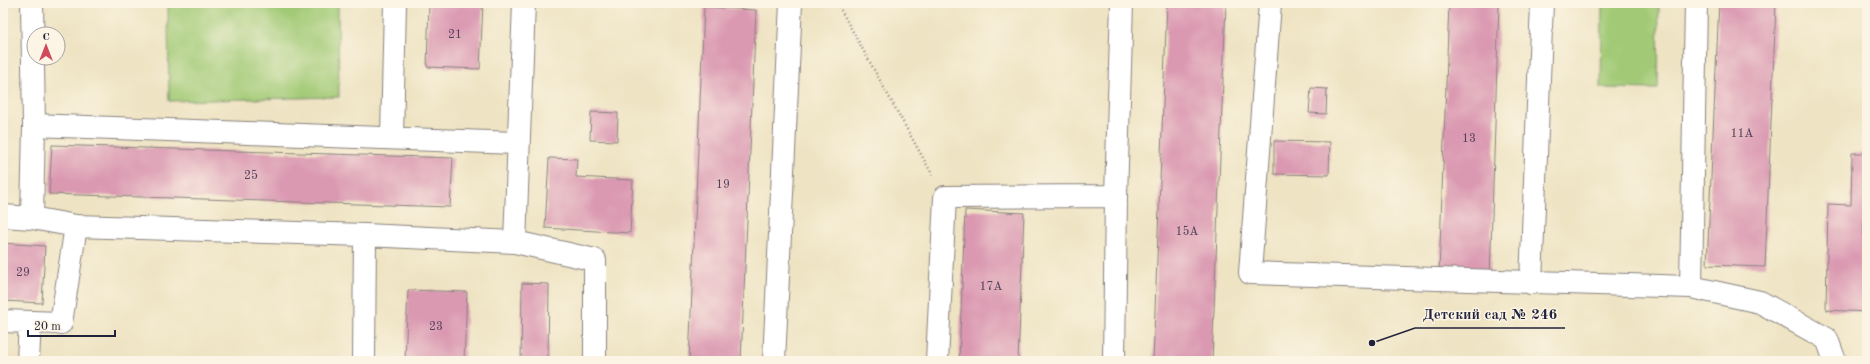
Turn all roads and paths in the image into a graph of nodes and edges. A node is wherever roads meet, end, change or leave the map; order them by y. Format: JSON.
{"nodes":[{"id":1,"x":32,"y":3,"type":"edge"},
{"id":2,"x":394,"y":3,"type":"edge"},
{"id":3,"x":524,"y":3,"type":"edge"},
{"id":4,"x":790,"y":3,"type":"edge"},
{"id":5,"x":837,"y":3,"type":"edge"},
{"id":6,"x":1122,"y":3,"type":"edge"},
{"id":7,"x":1270,"y":3,"type":"edge"},
{"id":8,"x":1542,"y":3,"type":"edge"},
{"id":9,"x":1696,"y":3,"type":"edge"},
{"id":10,"x":34,"y":125,"type":"junction"},
{"id":11,"x":392,"y":137,"type":"junction"},
{"id":12,"x":518,"y":143,"type":"junction"},
{"id":13,"x":1116,"y":196,"type":"junction"},
{"id":14,"x":945,"y":197,"type":"junction"},
{"id":15,"x":3,"y":216,"type":"edge"},
{"id":16,"x":32,"y":218,"type":"junction"},
{"id":17,"x":76,"y":226,"type":"junction"},
{"id":18,"x":365,"y":235,"type":"junction"},
{"id":19,"x":515,"y":242,"type":"junction"},
{"id":20,"x":1531,"y":283,"type":"junction"},
{"id":21,"x":1691,"y":287,"type":"junction"},
{"id":22,"x":3,"y":321,"type":"edge"},
{"id":23,"x":30,"y":322,"type":"junction"},
{"id":24,"x":28,"y":361,"type":"edge"},
{"id":25,"x":364,"y":361,"type":"edge"},
{"id":26,"x":595,"y":361,"type":"edge"},
{"id":27,"x":774,"y":361,"type":"edge"},
{"id":28,"x":937,"y":361,"type":"edge"},
{"id":29,"x":1114,"y":361,"type":"edge"},
{"id":30,"x":1835,"y":361,"type":"edge"}],
"edges":[{"from":1,"to":10,"type":"lane"},
{"from":2,"to":11,"type":"lane"},
{"from":3,"to":12,"type":"lane"},
{"from":4,"to":27,"type":"lane"},
{"from":5,"to":14,"type":"path"},
{"from":6,"to":13,"type":"lane"},
{"from":7,"to":20,"type":"lane"},
{"from":8,"to":20,"type":"lane"},
{"from":9,"to":21,"type":"lane"},
{"from":10,"to":11,"type":"lane"},
{"from":10,"to":16,"type":"lane"},
{"from":11,"to":12,"type":"lane"},
{"from":12,"to":19,"type":"lane"},
{"from":13,"to":14,"type":"lane"},
{"from":13,"to":29,"type":"lane"},
{"from":14,"to":28,"type":"lane"},
{"from":15,"to":16,"type":"lane"},
{"from":16,"to":17,"type":"lane"},
{"from":17,"to":18,"type":"lane"},
{"from":17,"to":23,"type":"lane"},
{"from":18,"to":19,"type":"lane"},
{"from":18,"to":25,"type":"lane"},
{"from":19,"to":26,"type":"lane"},
{"from":20,"to":21,"type":"lane"},
{"from":21,"to":30,"type":"lane"},
{"from":22,"to":23,"type":"lane"},
{"from":23,"to":24,"type":"lane"}]}
